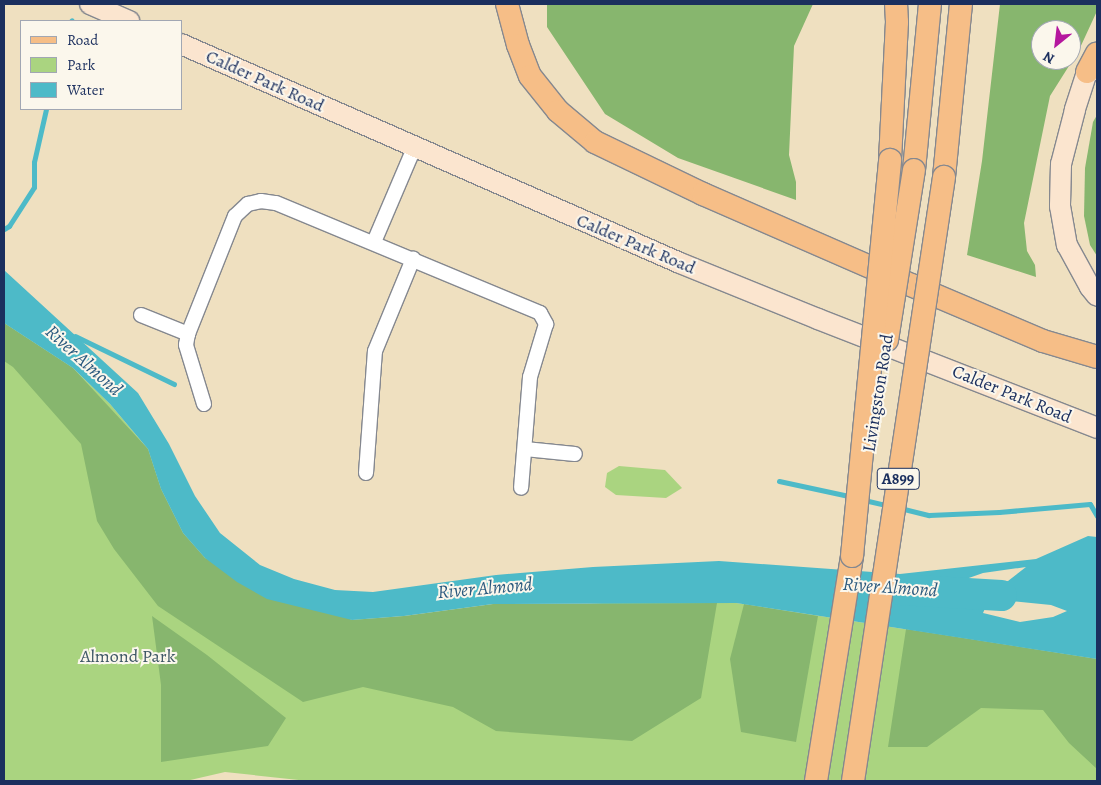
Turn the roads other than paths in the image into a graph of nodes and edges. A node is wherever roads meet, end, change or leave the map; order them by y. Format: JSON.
{"nodes":[{"id":1,"x":90,"y":4,"type":"edge"},
{"id":2,"x":507,"y":4,"type":"edge"},
{"id":3,"x":896,"y":4,"type":"edge"},
{"id":4,"x":930,"y":4,"type":"edge"},
{"id":5,"x":961,"y":4,"type":"edge"},
{"id":6,"x":127,"y":20,"type":"edge"},
{"id":7,"x":182,"y":44,"type":"edge"},
{"id":8,"x":1094,"y":65,"type":"edge"},
{"id":9,"x":414,"y":148,"type":"junction"},
{"id":10,"x":374,"y":242,"type":"junction"},
{"id":11,"x":413,"y":259,"type":"junction"},
{"id":12,"x":1097,"y":296,"type":"edge"},
{"id":13,"x":141,"y":315,"type":"dead end"},
{"id":14,"x":188,"y":334,"type":"junction"},
{"id":15,"x":1097,"y":357,"type":"edge"},
{"id":16,"x":204,"y":404,"type":"dead end"},
{"id":17,"x":1097,"y":428,"type":"edge"},
{"id":18,"x":525,"y":449,"type":"junction"},
{"id":19,"x":575,"y":454,"type":"dead end"},
{"id":20,"x":366,"y":473,"type":"dead end"},
{"id":21,"x":521,"y":488,"type":"dead end"},
{"id":22,"x":852,"y":556,"type":"junction"},
{"id":23,"x":816,"y":781,"type":"edge"},
{"id":24,"x":853,"y":781,"type":"edge"}],
"edges":[{"from":1,"to":6,"type":"main road"},
{"from":2,"to":15,"type":"main road"},
{"from":3,"to":22,"type":"main road","bridge":true},
{"from":4,"to":22,"type":"main road","name":"Livingston Road","number":"A899","bridge":true},
{"from":5,"to":24,"type":"main road","name":"Livingston Road","number":"A899","bridge":true},
{"from":7,"to":9,"type":"main road","name":"Calder Park Road"},
{"from":8,"to":12,"type":"main road"},
{"from":9,"to":10,"type":"street"},
{"from":9,"to":17,"type":"main road","name":"Calder Park Road"},
{"from":10,"to":11,"type":"street"},
{"from":10,"to":14,"type":"street"},
{"from":11,"to":18,"type":"street"},
{"from":11,"to":20,"type":"street"},
{"from":13,"to":14,"type":"street"},
{"from":14,"to":16,"type":"street"},
{"from":18,"to":19,"type":"street"},
{"from":18,"to":21,"type":"street"},
{"from":22,"to":23,"type":"main road","name":"Livingston Road","number":"A899"}]}
